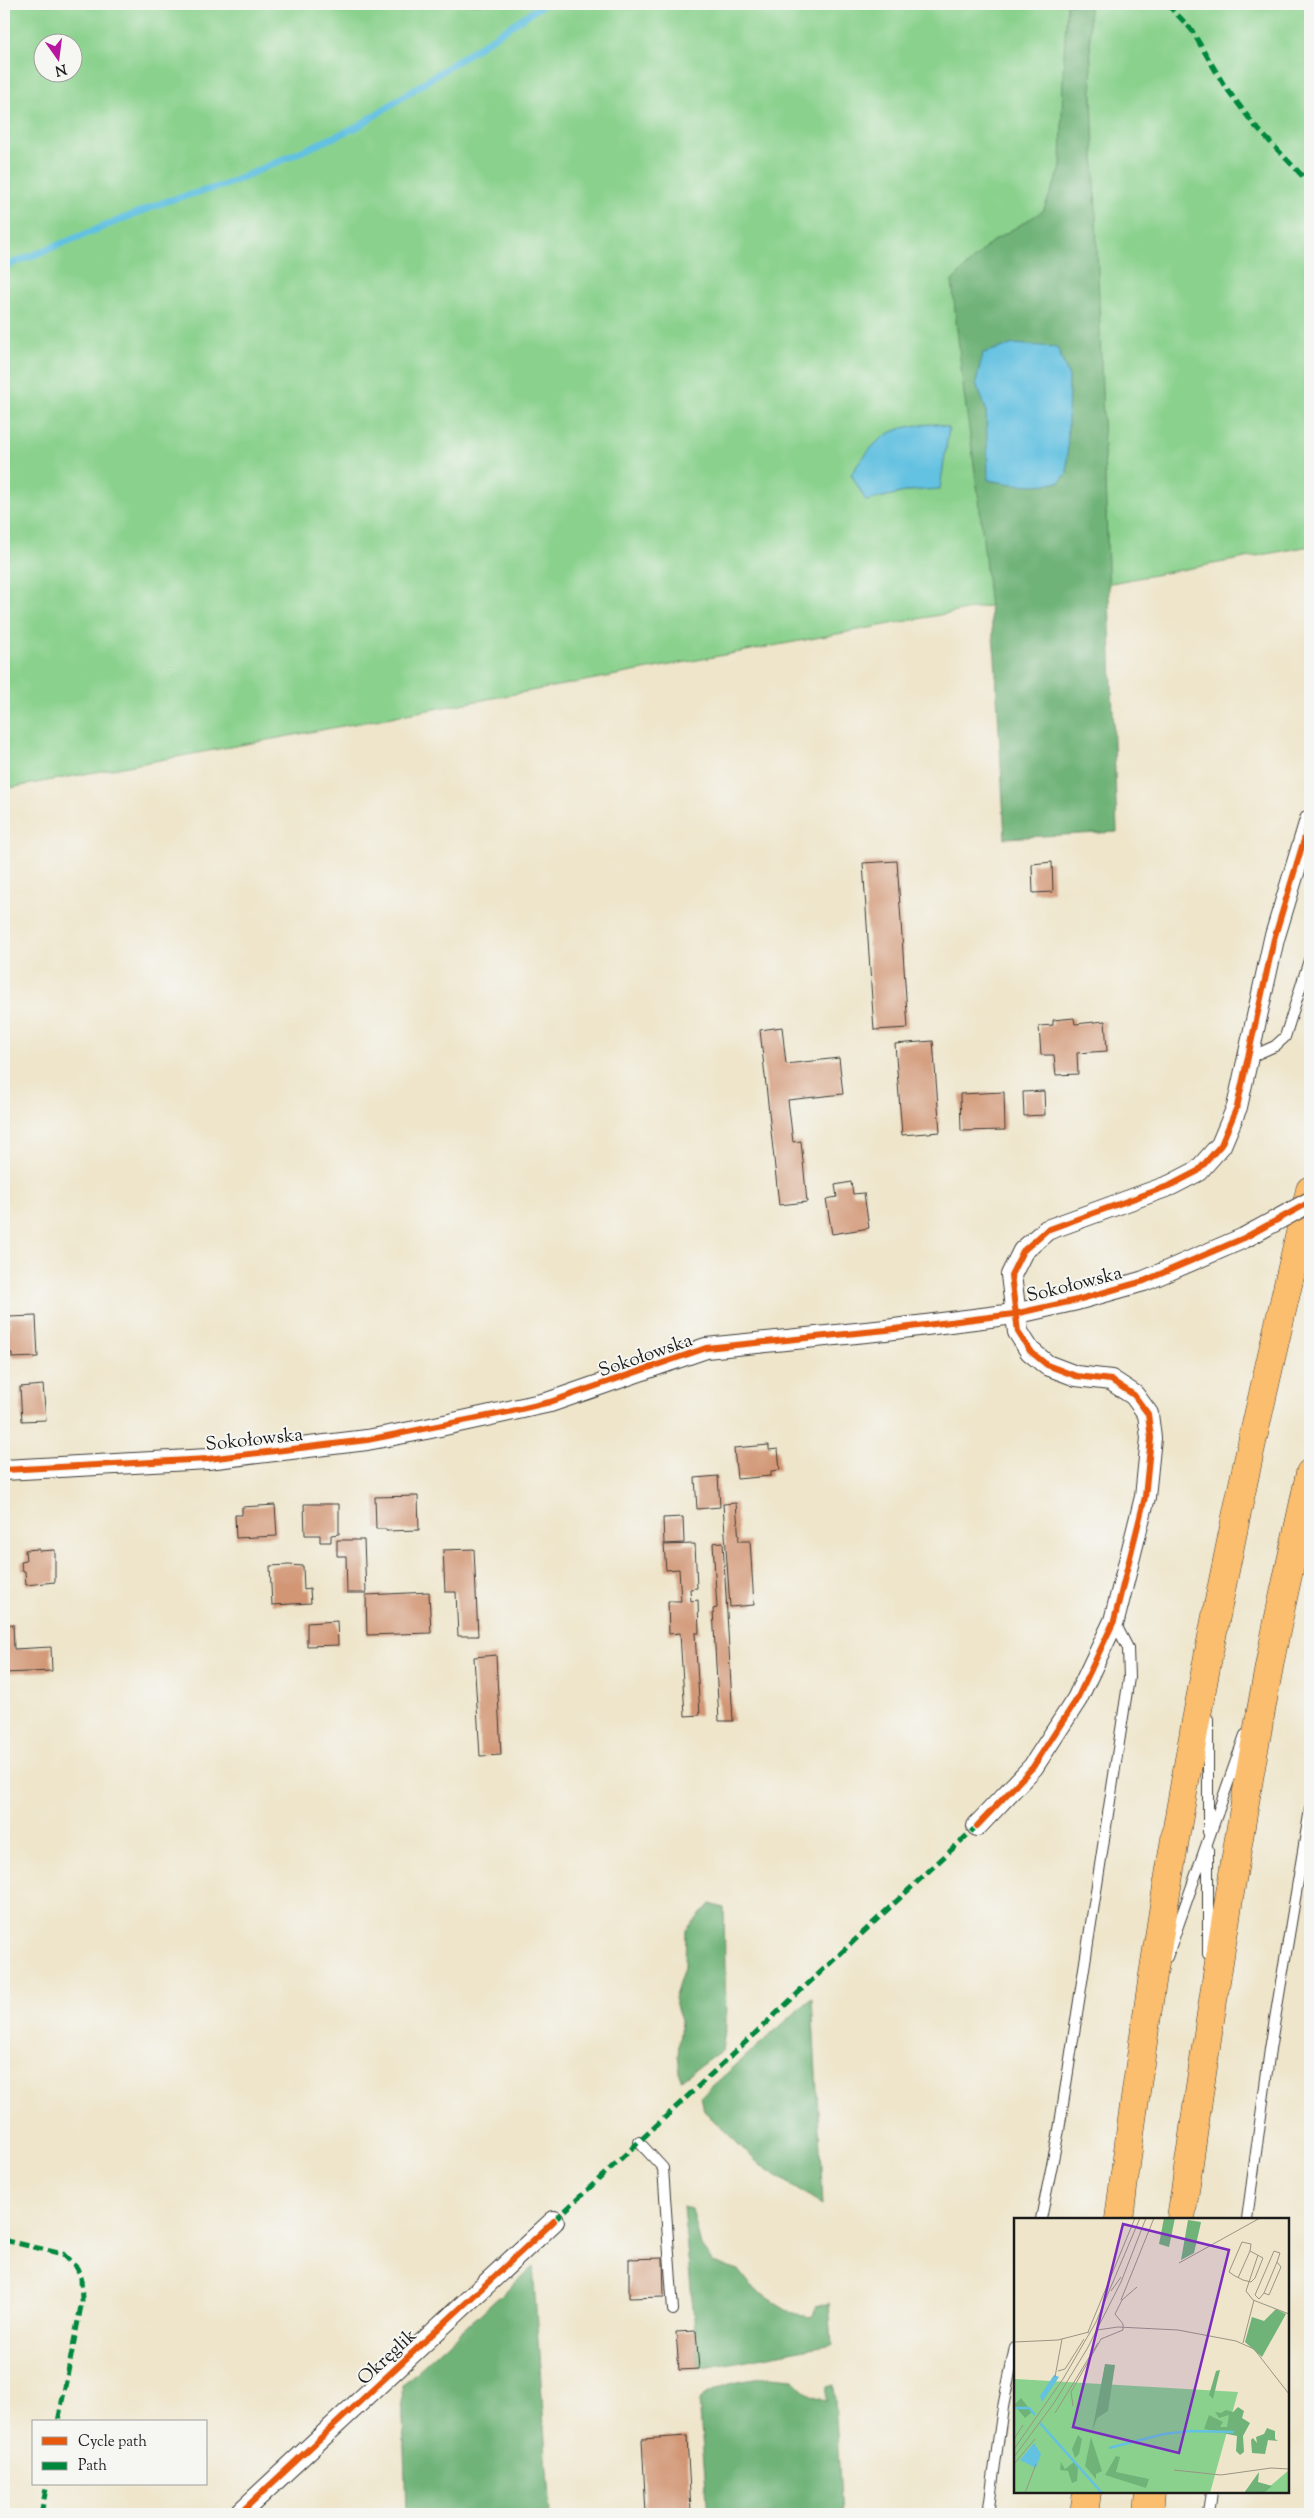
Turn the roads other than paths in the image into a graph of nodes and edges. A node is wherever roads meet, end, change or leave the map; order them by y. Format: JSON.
{"nodes":[{"id":1,"x":1310,"y":820,"type":"edge"},
{"id":2,"x":1310,"y":957,"type":"edge"},
{"id":3,"x":1248,"y":1058,"type":"junction"},
{"id":4,"x":1310,"y":1190,"type":"edge"},
{"id":5,"x":1310,"y":1202,"type":"edge"},
{"id":6,"x":1014,"y":1314,"type":"junction"},
{"id":7,"x":4,"y":1470,"type":"edge"},
{"id":8,"x":1310,"y":1473,"type":"edge"},
{"id":9,"x":1114,"y":1621,"type":"junction"},
{"id":10,"x":1208,"y":1655,"type":"junction"},
{"id":11,"x":1270,"y":1665,"type":"junction"},
{"id":12,"x":1310,"y":1809,"type":"edge"},
{"id":13,"x":977,"y":1826,"type":"dead end"},
{"id":14,"x":1208,"y":1840,"type":"junction"},
{"id":15,"x":1145,"y":2019,"type":"junction"},
{"id":16,"x":1208,"y":2028,"type":"junction"},
{"id":17,"x":639,"y":2142,"type":"dead end"},
{"id":18,"x":1041,"y":2218,"type":"edge"},
{"id":19,"x":1118,"y":2218,"type":"edge"},
{"id":20,"x":1181,"y":2218,"type":"edge"},
{"id":21,"x":1247,"y":2218,"type":"edge"},
{"id":22,"x":554,"y":2221,"type":"dead end"},
{"id":23,"x":674,"y":2310,"type":"dead end"},
{"id":24,"x":1014,"y":2352,"type":"edge"},
{"id":25,"x":1087,"y":2493,"type":"edge"},
{"id":26,"x":1150,"y":2493,"type":"edge"},
{"id":27,"x":1210,"y":2493,"type":"edge"},
{"id":28,"x":239,"y":2514,"type":"edge"},
{"id":29,"x":988,"y":2514,"type":"edge"},
{"id":30,"x":1084,"y":2514,"type":"edge"},
{"id":31,"x":1148,"y":2514,"type":"edge"},
{"id":32,"x":1208,"y":2514,"type":"edge"}],
"edges":[{"from":1,"to":3,"type":"street"},
{"from":2,"to":3,"type":"lane"},
{"from":3,"to":6,"type":"street"},
{"from":4,"to":10,"type":"highway"},
{"from":5,"to":6,"type":"street","name":"Sokołowska","bridge":true},
{"from":6,"to":7,"type":"street","name":"Sokołowska"},
{"from":6,"to":9,"type":"street"},
{"from":8,"to":11,"type":"highway"},
{"from":9,"to":13,"type":"street"},
{"from":9,"to":18,"type":"lane"},
{"from":10,"to":14,"type":"lane"},
{"from":10,"to":15,"type":"highway"},
{"from":11,"to":14,"type":"lane"},
{"from":11,"to":16,"type":"highway"},
{"from":12,"to":21,"type":"lane"},
{"from":14,"to":15,"type":"lane"},
{"from":14,"to":16,"type":"lane"},
{"from":15,"to":19,"type":"highway"},
{"from":16,"to":20,"type":"highway"},
{"from":17,"to":23,"type":"lane"},
{"from":22,"to":28,"type":"street","name":"Okręglik"},
{"from":24,"to":29,"type":"lane"},
{"from":25,"to":30,"type":"highway"},
{"from":26,"to":31,"type":"highway"},
{"from":27,"to":32,"type":"lane"}]}
